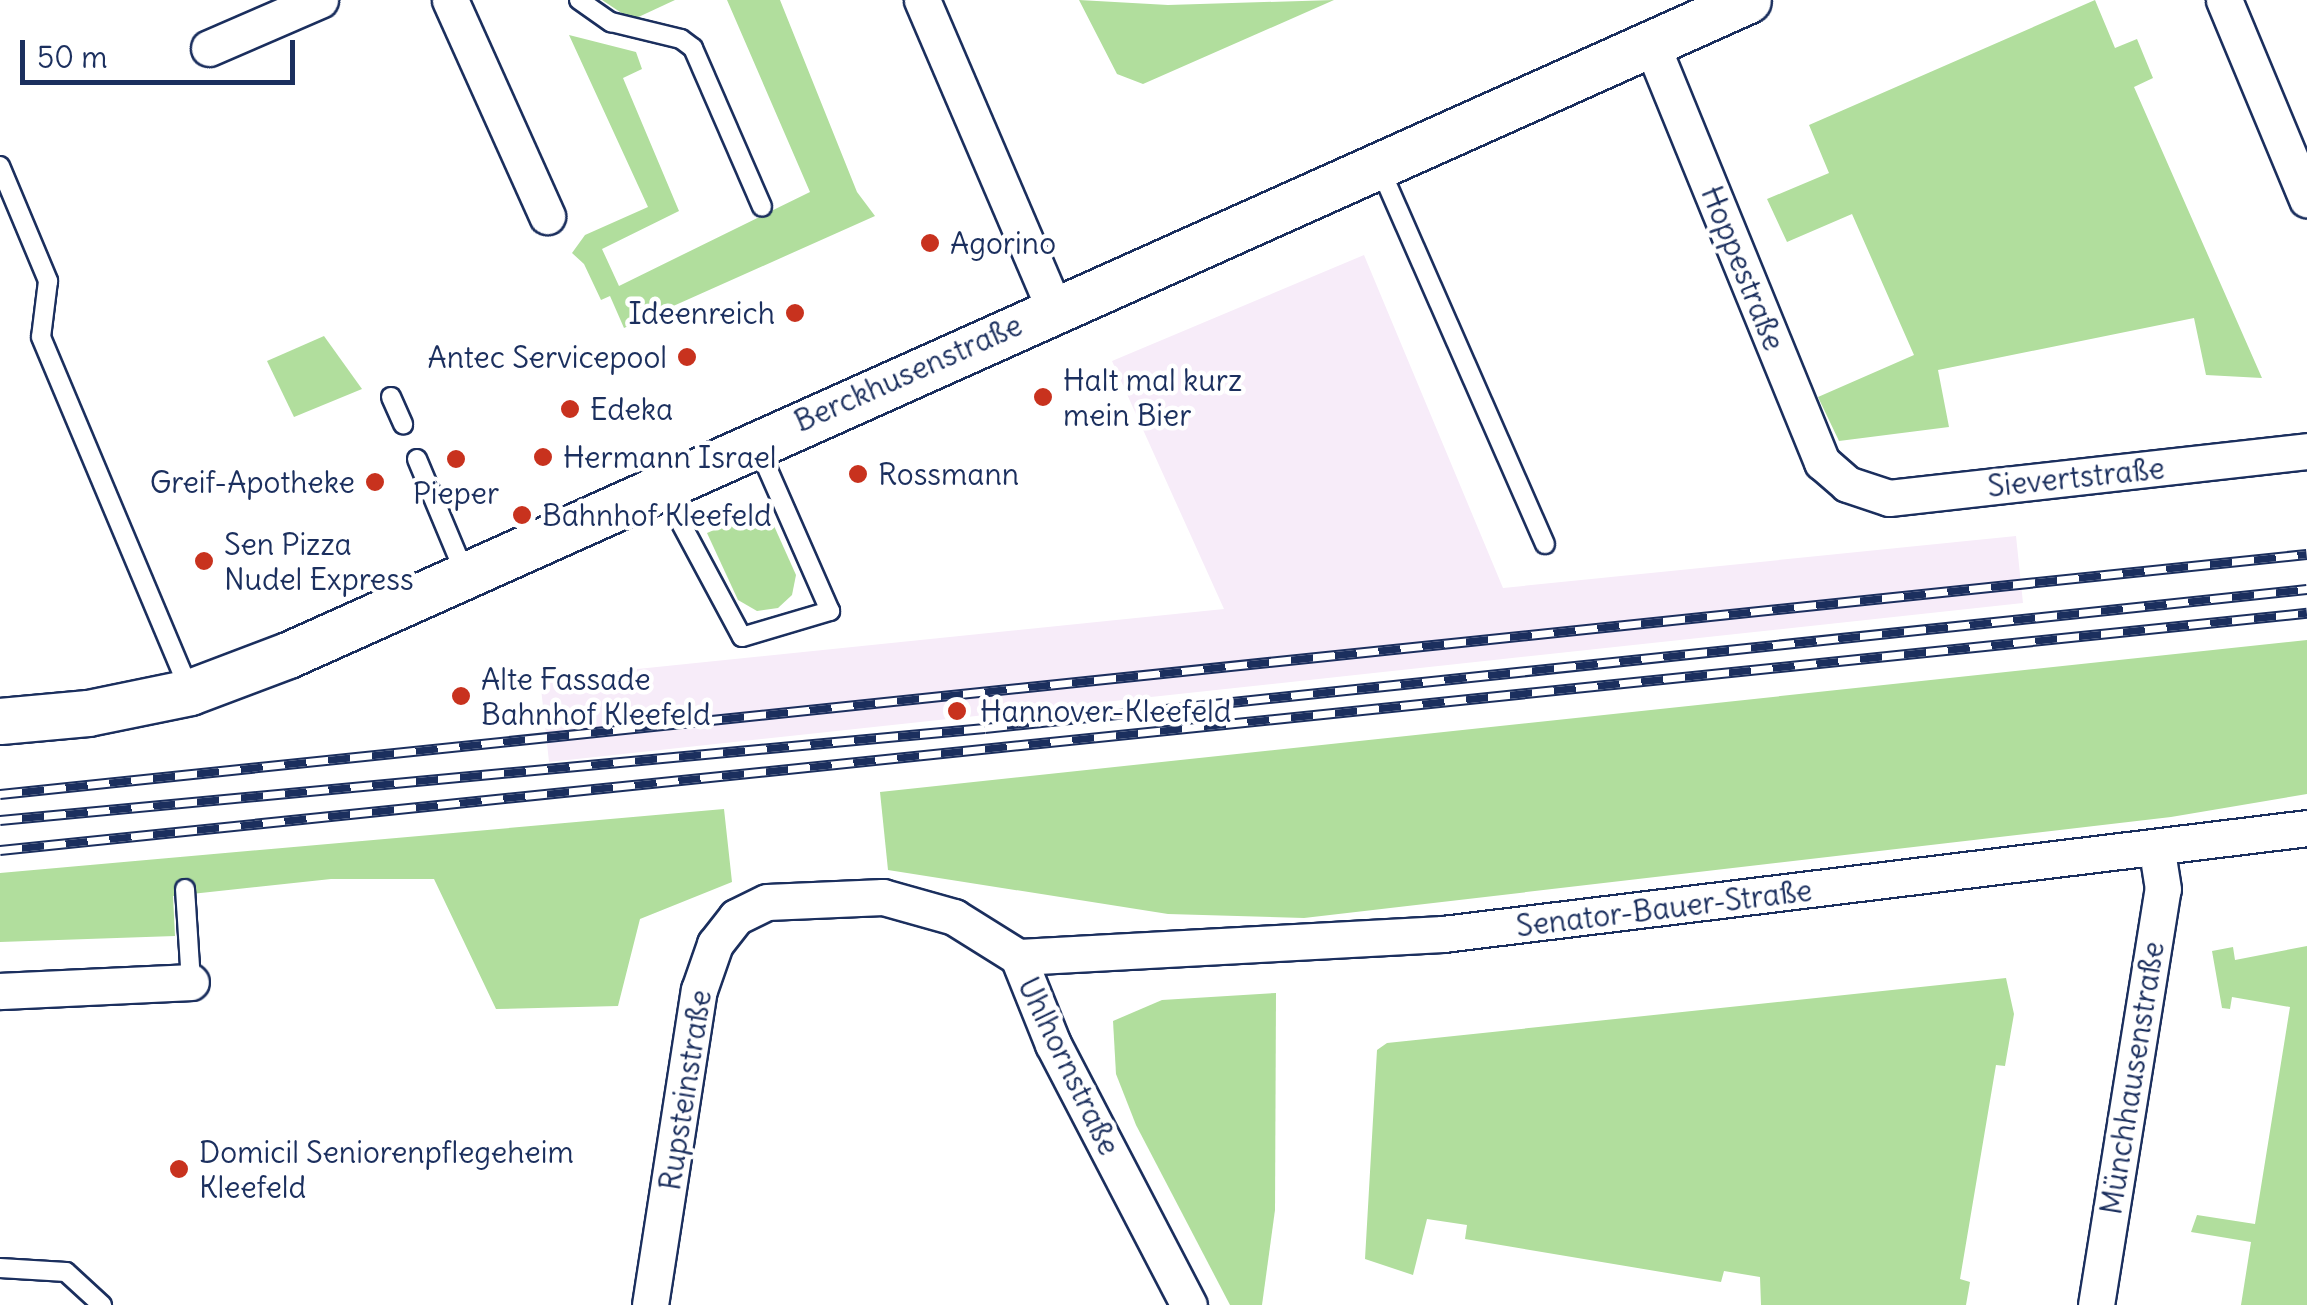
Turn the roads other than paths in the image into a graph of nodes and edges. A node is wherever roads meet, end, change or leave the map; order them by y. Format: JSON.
{"nodes":[{"id":1,"x":320,"y":0,"type":"edge"},
{"id":2,"x":450,"y":0,"type":"edge"},
{"id":3,"x":578,"y":0,"type":"edge"},
{"id":4,"x":922,"y":0,"type":"edge"},
{"id":5,"x":1748,"y":0,"type":"edge"},
{"id":6,"x":2224,"y":0,"type":"edge"},
{"id":7,"x":1650,"y":43,"type":"junction"},
{"id":8,"x":209,"y":48,"type":"dead end"},
{"id":9,"x":1379,"y":165,"type":"junction"},
{"id":10,"x":0,"y":166,"type":"edge"},
{"id":11,"x":2307,"y":199,"type":"edge"},
{"id":12,"x":762,"y":207,"type":"dead end"},
{"id":13,"x":547,"y":216,"type":"dead end"},
{"id":14,"x":1054,"y":308,"type":"junction"},
{"id":15,"x":391,"y":397,"type":"dead end"},
{"id":16,"x":402,"y":424,"type":"dead end"},
{"id":17,"x":755,"y":441,"type":"junction"},
{"id":18,"x":2307,"y":452,"type":"edge"},
{"id":19,"x":417,"y":458,"type":"dead end"},
{"id":20,"x":1847,"y":484,"type":"joint"},
{"id":21,"x":660,"y":486,"type":"junction"},
{"id":22,"x":1545,"y":544,"type":"dead end"},
{"id":23,"x":466,"y":574,"type":"junction"},
{"id":24,"x":190,"y":692,"type":"junction"},
{"id":25,"x":0,"y":722,"type":"edge"},
{"id":26,"x":2307,"y":828,"type":"edge"},
{"id":27,"x":2158,"y":851,"type":"junction"},
{"id":28,"x":186,"y":888,"type":"dead end"},
{"id":29,"x":767,"y":902,"type":"joint"},
{"id":30,"x":1018,"y":957,"type":"junction"},
{"id":31,"x":191,"y":982,"type":"joint"},
{"id":32,"x":0,"y":991,"type":"edge"},
{"id":33,"x":0,"y":1268,"type":"edge"},
{"id":34,"x":102,"y":1305,"type":"edge"},
{"id":35,"x":650,"y":1305,"type":"edge"},
{"id":36,"x":1190,"y":1305,"type":"edge"},
{"id":37,"x":2096,"y":1305,"type":"edge"}],
"edges":[{"from":1,"to":8,"type":"street"},
{"from":2,"to":13,"type":"street"},
{"from":3,"to":12,"type":"lane"},
{"from":4,"to":14,"type":"street"},
{"from":5,"to":7,"type":"street","name":"Berckhusenstraße"},
{"from":6,"to":11,"type":"street"},
{"from":7,"to":9,"type":"street","name":"Berckhusenstraße"},
{"from":7,"to":20,"type":"street","name":"Hoppestraße"},
{"from":9,"to":14,"type":"street","name":"Berckhusenstraße"},
{"from":9,"to":22,"type":"lane"},
{"from":10,"to":24,"type":"lane"},
{"from":14,"to":17,"type":"street","name":"Berckhusenstraße"},
{"from":15,"to":16,"type":"lane"},
{"from":17,"to":21,"type":"street","name":"Berckhusenstraße"},
{"from":17,"to":21,"type":"lane"},
{"from":18,"to":20,"type":"street","name":"Sievertstraße"},
{"from":19,"to":23,"type":"lane"},
{"from":21,"to":23,"type":"street","name":"Berckhusenstraße"},
{"from":23,"to":24,"type":"street","name":"Berckhusenstraße"},
{"from":24,"to":25,"type":"street","name":"Berckhusenstraße"},
{"from":26,"to":27,"type":"street","name":"Senator-Bauer-Straße"},
{"from":27,"to":30,"type":"street","name":"Senator-Bauer-Straße"},
{"from":27,"to":37,"type":"street","name":"Münchhausenstraße"},
{"from":28,"to":31,"type":"lane"},
{"from":29,"to":30,"type":"street","name":"Uhlhornstraße"},
{"from":29,"to":35,"type":"street","name":"Rupsteinstraße"},
{"from":30,"to":36,"type":"street","name":"Uhlhornstraße"},
{"from":31,"to":32,"type":"street"},
{"from":33,"to":34,"type":"lane"}]}
